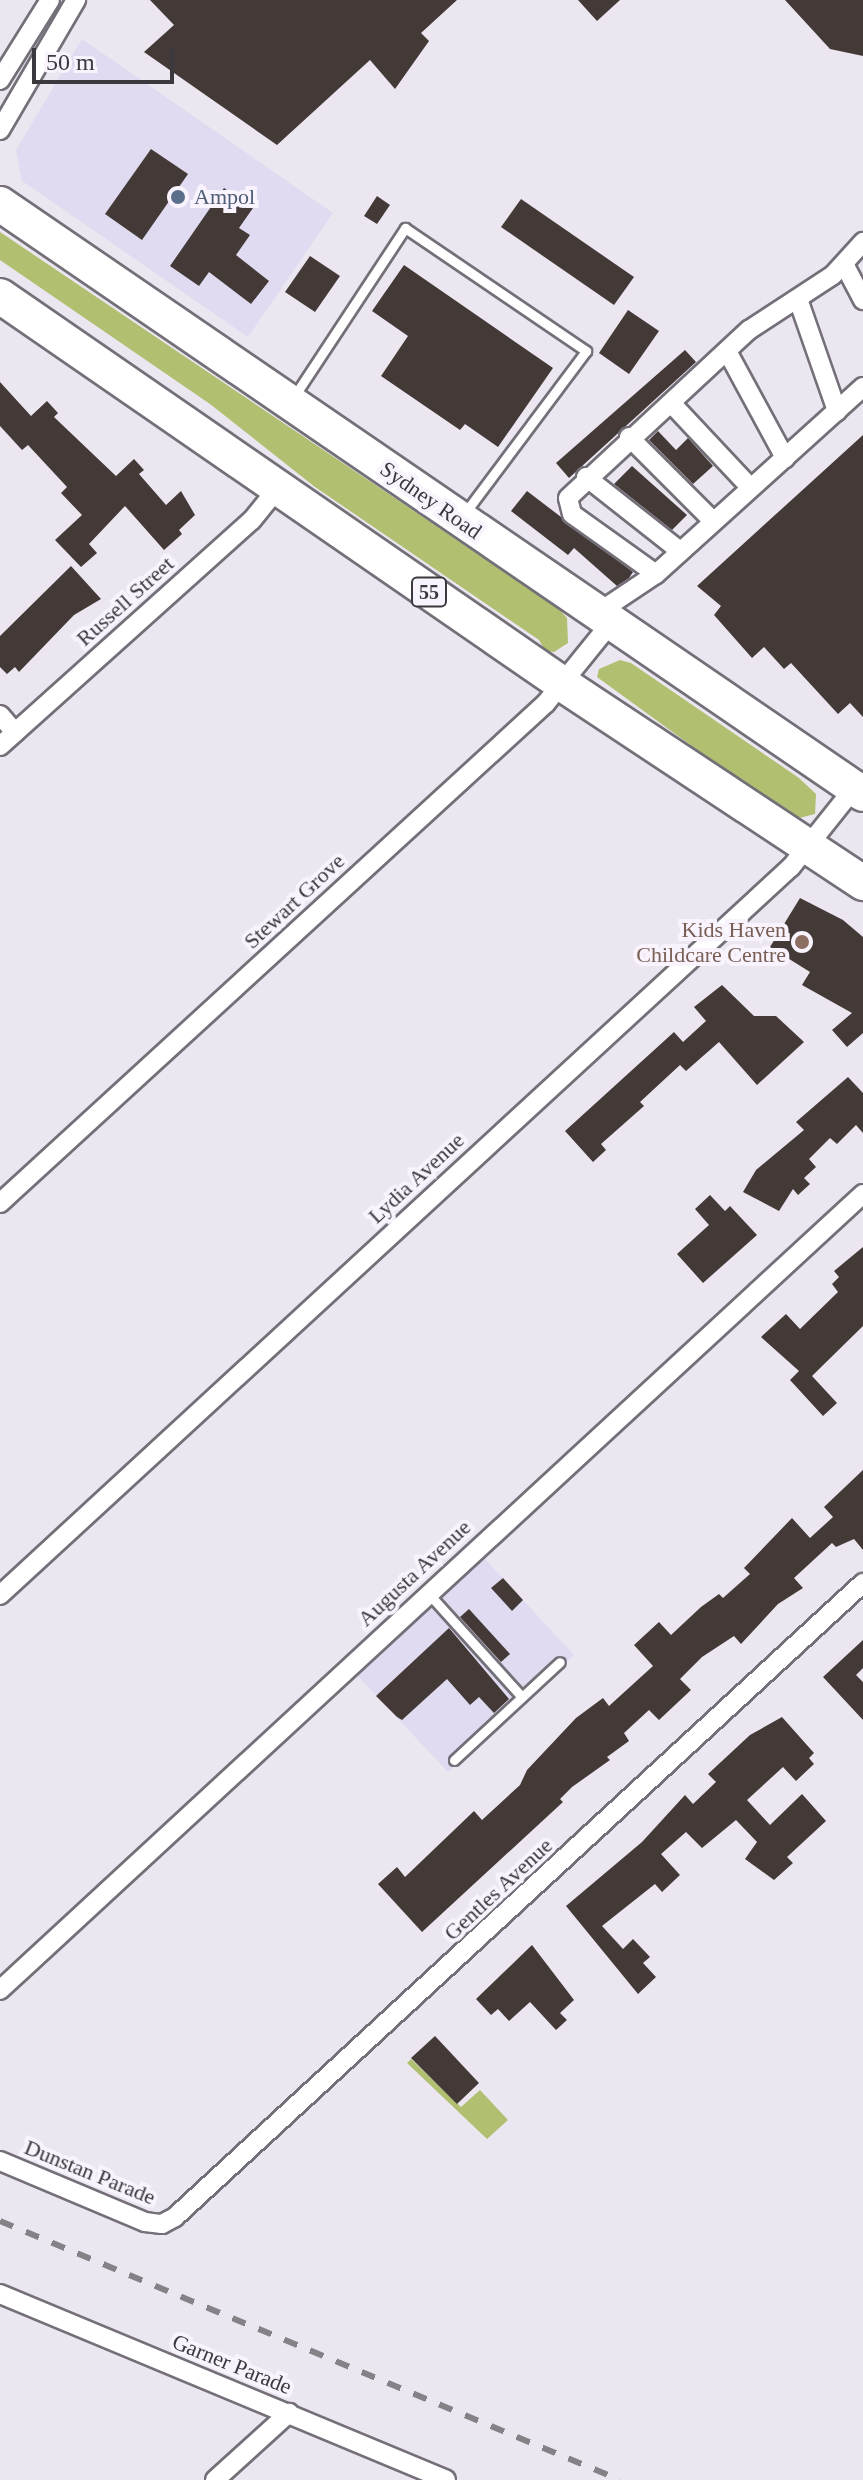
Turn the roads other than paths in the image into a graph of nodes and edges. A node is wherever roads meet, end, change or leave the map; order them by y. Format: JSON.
{"nodes":[{"id":1,"x":50,"y":0,"type":"edge"},
{"id":2,"x":76,"y":0,"type":"edge"},
{"id":3,"x":0,"y":80,"type":"edge"},
{"id":4,"x":0,"y":130,"type":"edge"},
{"id":5,"x":0,"y":204,"type":"edge"},
{"id":6,"x":863,"y":242,"type":"edge"},
{"id":7,"x":844,"y":264,"type":"junction"},
{"id":8,"x":0,"y":296,"type":"edge"},
{"id":9,"x":798,"y":299,"type":"junction"},
{"id":10,"x":863,"y":300,"type":"edge"},
{"id":11,"x":727,"y":351,"type":"junction"},
{"id":12,"x":863,"y":387,"type":"edge"},
{"id":13,"x":290,"y":403,"type":"junction"},
{"id":14,"x":672,"y":404,"type":"junction"},
{"id":15,"x":837,"y":411,"type":"junction"},
{"id":16,"x":629,"y":437,"type":"junction"},
{"id":17,"x":785,"y":458,"type":"junction"},
{"id":18,"x":586,"y":477,"type":"junction"},
{"id":19,"x":278,"y":488,"type":"junction"},
{"id":20,"x":751,"y":488,"type":"junction"},
{"id":21,"x":459,"y":520,"type":"junction"},
{"id":22,"x":713,"y":521,"type":"junction"},
{"id":23,"x":680,"y":551,"type":"junction"},
{"id":24,"x":656,"y":574,"type":"junction"},
{"id":25,"x":603,"y":619,"type":"junction"},
{"id":26,"x":564,"y":685,"type":"junction"},
{"id":27,"x":0,"y":715,"type":"edge"},
{"id":28,"x":15,"y":732,"type":"junction"},
{"id":29,"x":0,"y":746,"type":"edge"},
{"id":30,"x":859,"y":791,"type":"edge"},
{"id":31,"x":809,"y":849,"type":"junction"},
{"id":32,"x":863,"y":883,"type":"edge"},
{"id":33,"x":863,"y":1194,"type":"edge"},
{"id":34,"x":0,"y":1203,"type":"edge"},
{"id":35,"x":863,"y":1583,"type":"edge"},
{"id":36,"x":428,"y":1593,"type":"junction"},
{"id":37,"x":0,"y":1595,"type":"edge"},
{"id":38,"x":560,"y":1662,"type":"dead end"},
{"id":39,"x":522,"y":1697,"type":"junction"},
{"id":40,"x":454,"y":1760,"type":"dead end"},
{"id":41,"x":0,"y":1990,"type":"edge"},
{"id":42,"x":0,"y":2161,"type":"edge"},
{"id":43,"x":162,"y":2224,"type":"joint"},
{"id":44,"x":0,"y":2294,"type":"edge"},
{"id":45,"x":289,"y":2413,"type":"junction"},
{"id":46,"x":215,"y":2480,"type":"edge"},
{"id":47,"x":446,"y":2480,"type":"edge"}],
"edges":[{"from":1,"to":3,"type":"street"},
{"from":2,"to":4,"type":"street"},
{"from":5,"to":13,"type":"highway","name":"Sydney Road"},
{"from":6,"to":7,"type":"street"},
{"from":7,"to":9,"type":"street"},
{"from":7,"to":10,"type":"street"},
{"from":8,"to":19,"type":"highway","number":"55"},
{"from":9,"to":11,"type":"street"},
{"from":9,"to":15,"type":"street"},
{"from":11,"to":14,"type":"street"},
{"from":11,"to":17,"type":"street"},
{"from":12,"to":15,"type":"street","name":"Stewart Grove"},
{"from":13,"to":21,"type":"highway","name":"Sydney Road"},
{"from":13,"to":21,"type":"lane"},
{"from":14,"to":16,"type":"street"},
{"from":14,"to":20,"type":"street"},
{"from":15,"to":17,"type":"street","name":"Stewart Grove"},
{"from":16,"to":18,"type":"street"},
{"from":16,"to":22,"type":"street"},
{"from":17,"to":20,"type":"street","name":"Stewart Grove"},
{"from":18,"to":23,"type":"street"},
{"from":18,"to":24,"type":"street"},
{"from":19,"to":26,"type":"highway","number":"55"},
{"from":19,"to":28,"type":"street","name":"Russell Street"},
{"from":20,"to":22,"type":"street","name":"Stewart Grove"},
{"from":21,"to":25,"type":"highway","name":"Sydney Road"},
{"from":22,"to":23,"type":"street","name":"Stewart Grove"},
{"from":23,"to":24,"type":"street","name":"Stewart Grove"},
{"from":24,"to":25,"type":"street","name":"Stewart Grove"},
{"from":25,"to":26,"type":"street","name":"Stewart Grove"},
{"from":25,"to":30,"type":"highway","name":"Sydney Road"},
{"from":26,"to":31,"type":"highway","number":"55"},
{"from":26,"to":34,"type":"street","name":"Stewart Grove"},
{"from":27,"to":28,"type":"street"},
{"from":28,"to":29,"type":"street","name":"Russell Street"},
{"from":30,"to":31,"type":"street","name":"Lydia Avenue"},
{"from":31,"to":32,"type":"highway","number":"55"},
{"from":31,"to":37,"type":"street","name":"Lydia Avenue"},
{"from":33,"to":36,"type":"street","name":"Augusta Avenue"},
{"from":35,"to":43,"type":"street","name":"Gentles Avenue"},
{"from":36,"to":39,"type":"lane"},
{"from":36,"to":41,"type":"street","name":"Augusta Avenue"},
{"from":38,"to":39,"type":"lane"},
{"from":39,"to":40,"type":"lane"},
{"from":42,"to":43,"type":"street","name":"Dunstan Parade"},
{"from":44,"to":45,"type":"street","name":"Garner Parade"},
{"from":45,"to":46,"type":"street"},
{"from":45,"to":47,"type":"street","name":"Garner Parade"}]}
